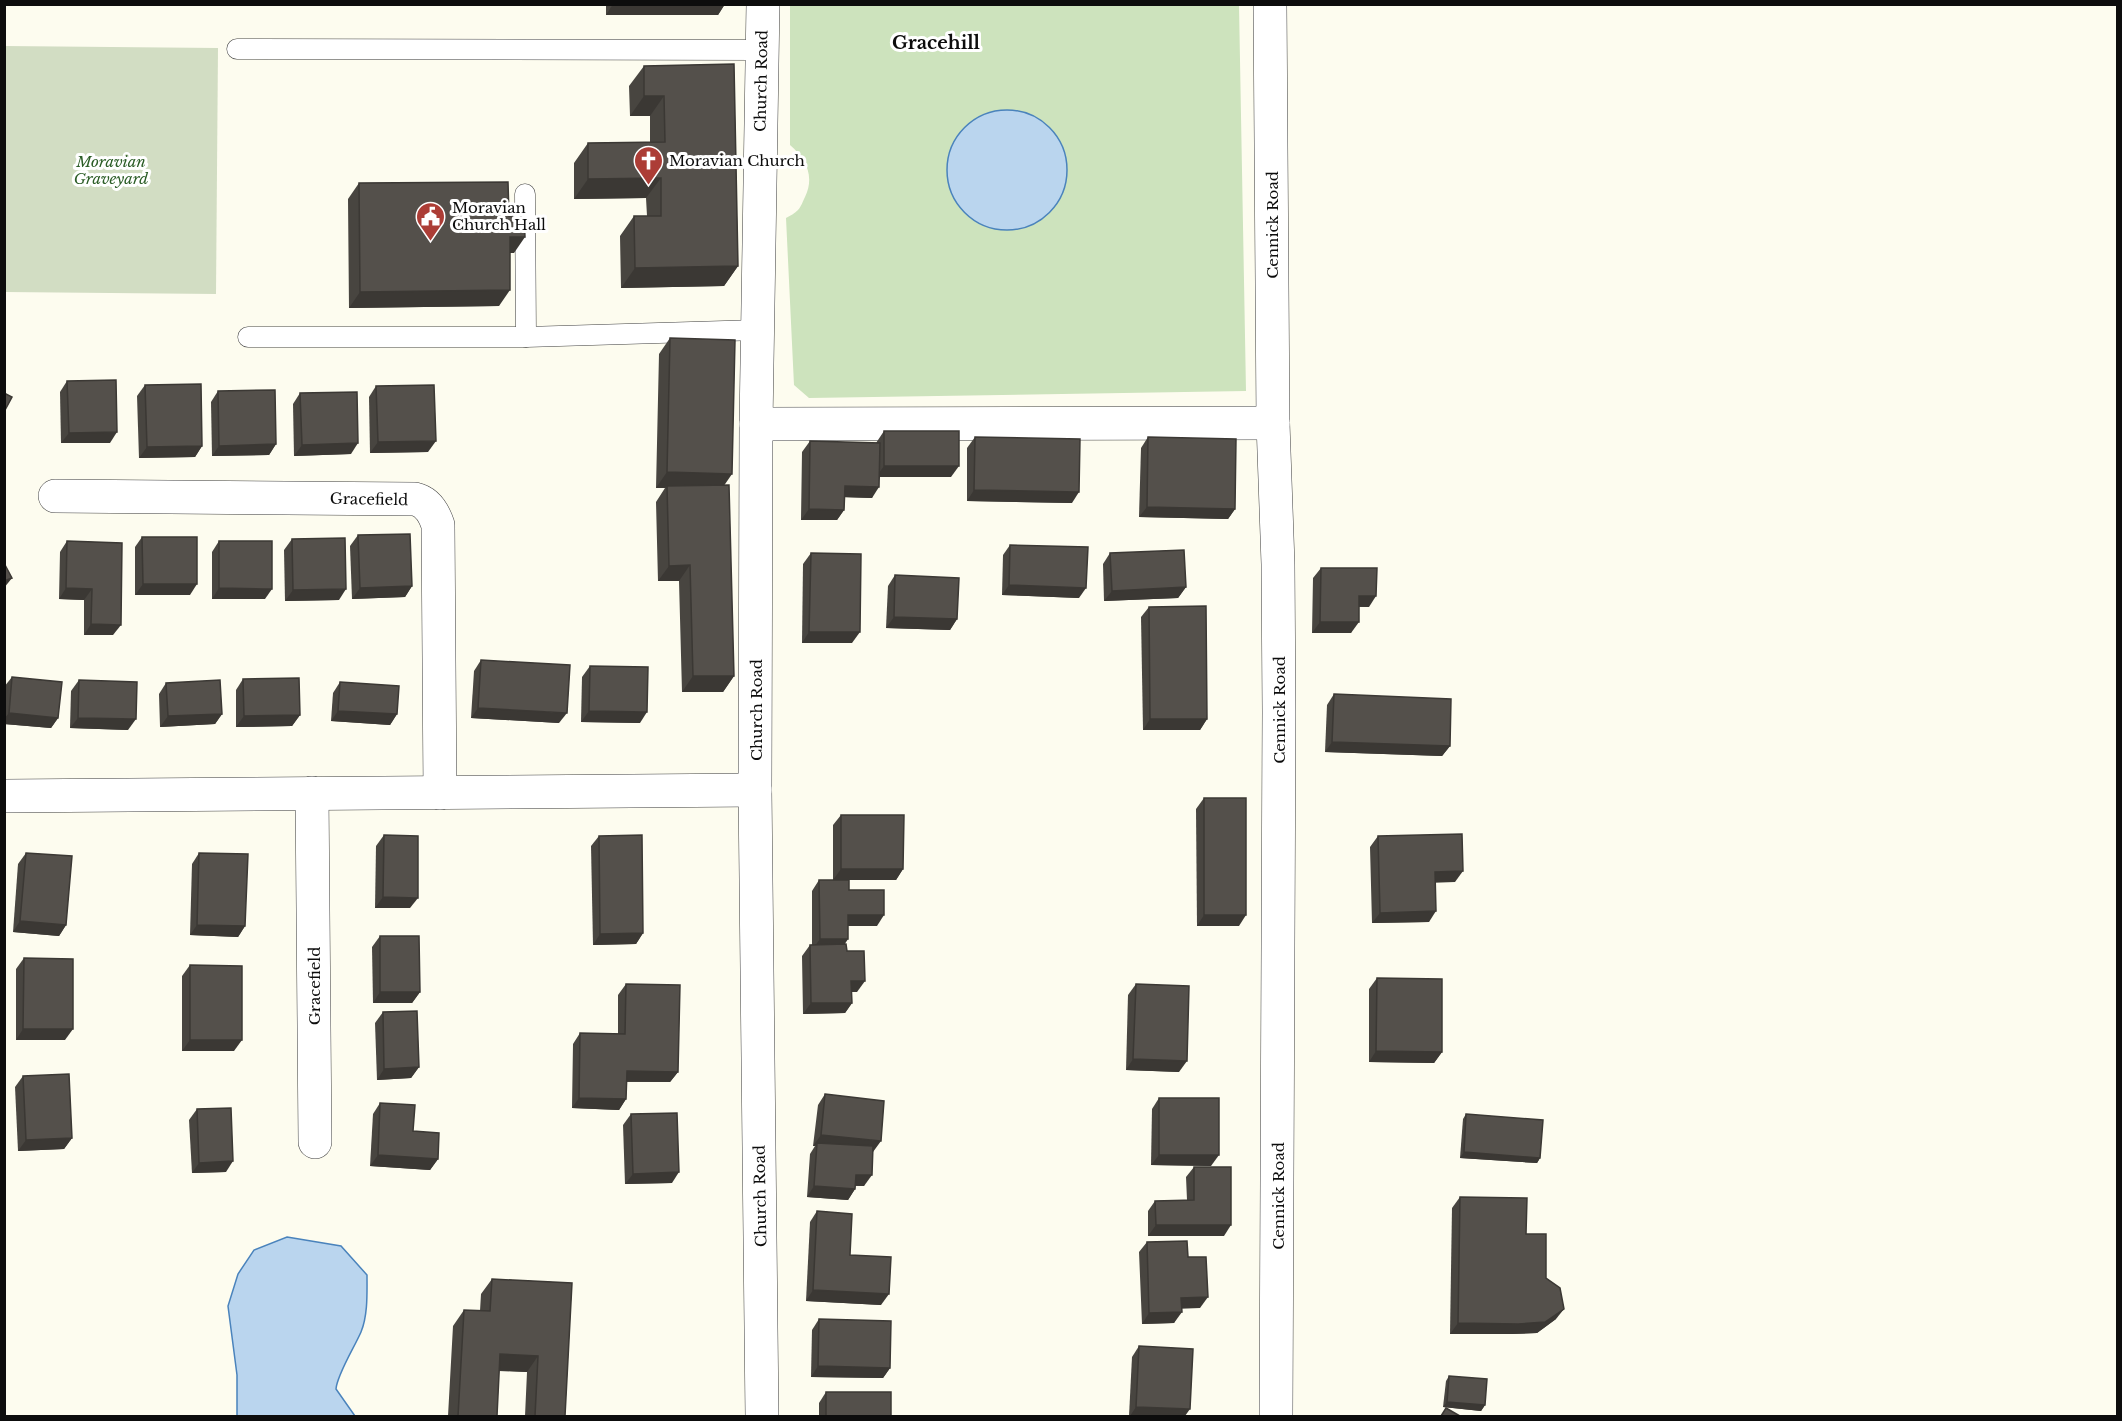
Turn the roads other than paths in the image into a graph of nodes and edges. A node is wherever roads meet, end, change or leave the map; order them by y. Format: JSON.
{"nodes":[{"id":1,"x":763,"y":4,"type":"edge"},
{"id":2,"x":1270,"y":4,"type":"edge"},
{"id":3,"x":237,"y":49,"type":"dead end"},
{"id":4,"x":762,"y":50,"type":"junction"},
{"id":5,"x":525,"y":195,"type":"dead end"},
{"id":6,"x":758,"y":330,"type":"junction"},
{"id":7,"x":248,"y":336,"type":"dead end"},
{"id":8,"x":526,"y":337,"type":"junction"},
{"id":9,"x":1274,"y":423,"type":"junction"},
{"id":10,"x":756,"y":424,"type":"junction"},
{"id":11,"x":55,"y":496,"type":"dead end"},
{"id":12,"x":756,"y":790,"type":"junction"},
{"id":13,"x":440,"y":793,"type":"junction"},
{"id":14,"x":312,"y":794,"type":"junction"},
{"id":15,"x":4,"y":796,"type":"edge"},
{"id":16,"x":315,"y":1142,"type":"dead end"},
{"id":17,"x":762,"y":1416,"type":"edge"},
{"id":18,"x":1276,"y":1416,"type":"edge"}],
"edges":[{"from":1,"to":4,"type":"street","name":"Church Road"},
{"from":2,"to":9,"type":"street","name":"Cennick Road"},
{"from":3,"to":4,"type":"lane"},
{"from":4,"to":6,"type":"street","name":"Church Road"},
{"from":5,"to":8,"type":"lane"},
{"from":6,"to":8,"type":"lane"},
{"from":6,"to":10,"type":"street","name":"Church Road"},
{"from":7,"to":8,"type":"lane"},
{"from":9,"to":10,"type":"street"},
{"from":9,"to":18,"type":"street","name":"Cennick Road"},
{"from":10,"to":12,"type":"street","name":"Church Road"},
{"from":11,"to":13,"type":"street","name":"Gracefield"},
{"from":12,"to":13,"type":"street"},
{"from":12,"to":17,"type":"street","name":"Church Road"},
{"from":13,"to":14,"type":"street"},
{"from":14,"to":15,"type":"street"},
{"from":14,"to":16,"type":"street","name":"Gracefield"}]}
